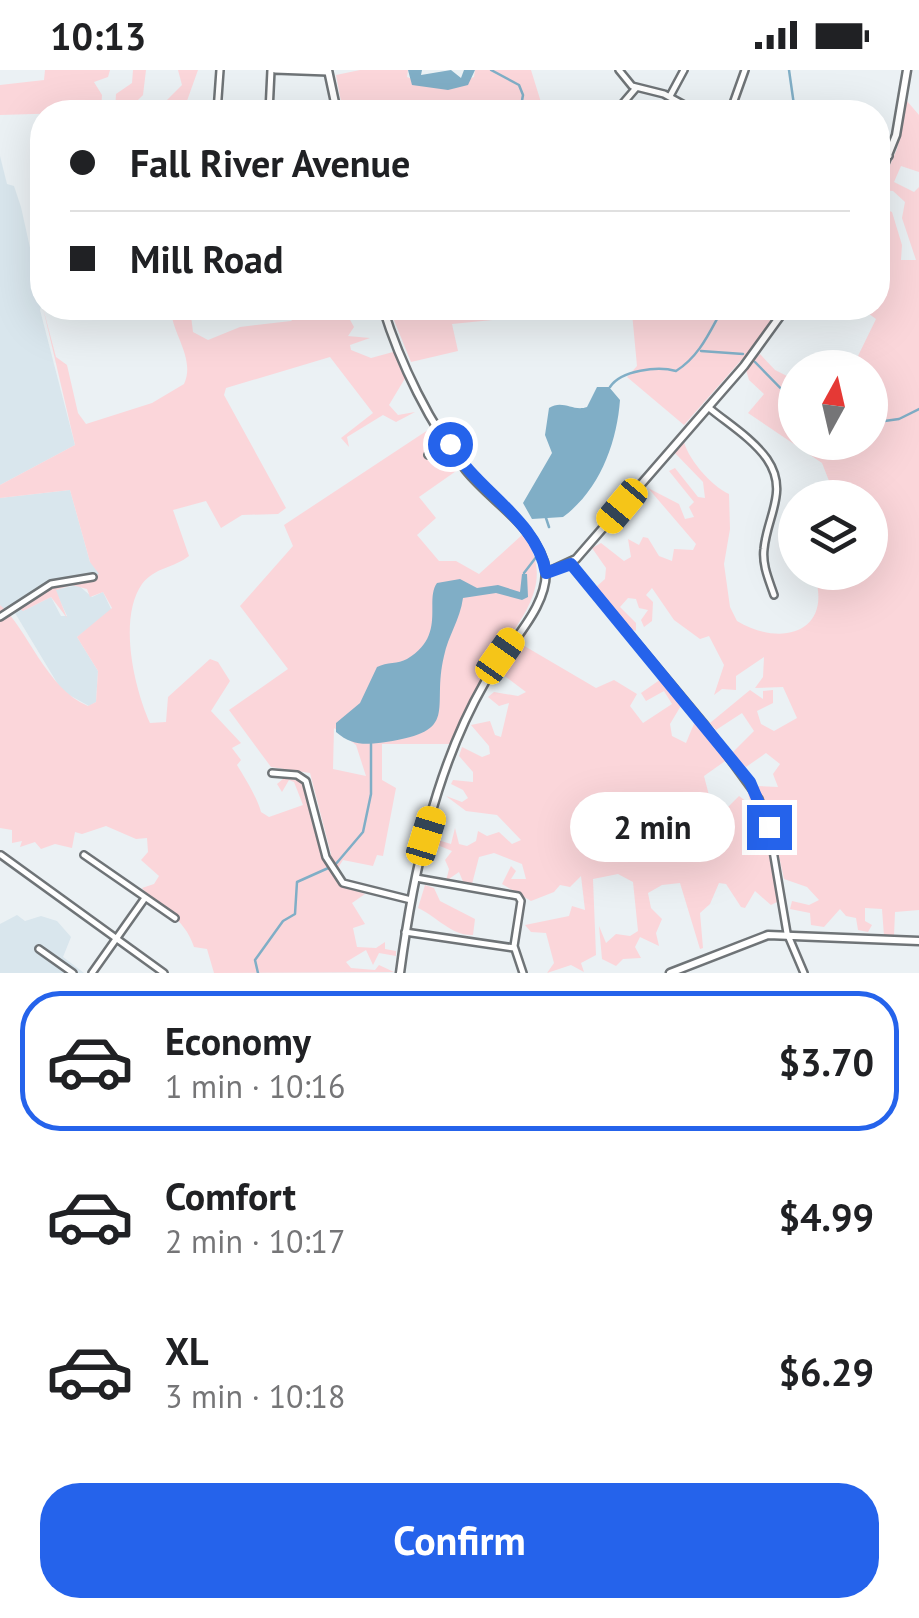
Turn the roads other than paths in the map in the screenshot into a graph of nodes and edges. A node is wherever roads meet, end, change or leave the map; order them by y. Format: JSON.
{"nodes":[{"id":1,"x":220,"y":70,"type":"edge"},
{"id":2,"x":273,"y":70,"type":"edge"},
{"id":3,"x":618,"y":70,"type":"edge"},
{"id":4,"x":684,"y":70,"type":"edge"},
{"id":5,"x":745,"y":70,"type":"edge"},
{"id":6,"x":906,"y":70,"type":"edge"},
{"id":7,"x":328,"y":71,"type":"edge"},
{"id":8,"x":672,"y":71,"type":"edge"},
{"id":9,"x":676,"y":84,"type":"junction"},
{"id":10,"x":636,"y":88,"type":"junction"},
{"id":11,"x":670,"y":96,"type":"junction"},
{"id":12,"x":219,"y":100,"type":"edge"},
{"id":13,"x":270,"y":100,"type":"edge"},
{"id":14,"x":334,"y":100,"type":"edge"},
{"id":15,"x":627,"y":100,"type":"edge"},
{"id":16,"x":677,"y":100,"type":"edge"},
{"id":17,"x":734,"y":100,"type":"edge"},
{"id":18,"x":890,"y":151,"type":"edge"},
{"id":19,"x":388,"y":320,"type":"edge"},
{"id":20,"x":776,"y":320,"type":"edge"},
{"id":21,"x":708,"y":406,"type":"junction"},
{"id":22,"x":450,"y":444,"type":"junction"},
{"id":23,"x":428,"y":454,"type":"dead end"},
{"id":24,"x":571,"y":564,"type":"junction"},
{"id":25,"x":546,"y":573,"type":"junction"},
{"id":26,"x":93,"y":577,"type":"dead end"},
{"id":27,"x":774,"y":594,"type":"dead end"},
{"id":28,"x":0,"y":617,"type":"edge"},
{"id":29,"x":272,"y":773,"type":"dead end"},
{"id":30,"x":11,"y":849,"type":"dead end"},
{"id":31,"x":1,"y":855,"type":"edge"},
{"id":32,"x":84,"y":855,"type":"dead end"},
{"id":33,"x":416,"y":878,"type":"junction"},
{"id":34,"x":145,"y":898,"type":"junction"},
{"id":35,"x":410,"y":900,"type":"junction"},
{"id":36,"x":174,"y":918,"type":"dead end"},
{"id":37,"x":405,"y":932,"type":"junction"},
{"id":38,"x":788,"y":933,"type":"junction"},
{"id":39,"x":116,"y":938,"type":"junction"},
{"id":40,"x":919,"y":941,"type":"edge"},
{"id":41,"x":514,"y":948,"type":"junction"},
{"id":42,"x":39,"y":949,"type":"dead end"},
{"id":43,"x":74,"y":973,"type":"edge"},
{"id":44,"x":92,"y":973,"type":"edge"},
{"id":45,"x":164,"y":973,"type":"edge"},
{"id":46,"x":400,"y":973,"type":"edge"},
{"id":47,"x":522,"y":973,"type":"edge"},
{"id":48,"x":670,"y":973,"type":"edge"},
{"id":49,"x":804,"y":973,"type":"edge"}],
"edges":[{"from":1,"to":12,"type":"street"},
{"from":2,"to":7,"type":"street"},
{"from":2,"to":13,"type":"street"},
{"from":3,"to":10,"type":"street"},
{"from":4,"to":8,"type":"street"},
{"from":4,"to":9,"type":"street"},
{"from":5,"to":17,"type":"street"},
{"from":6,"to":18,"type":"main road"},
{"from":7,"to":14,"type":"main road"},
{"from":8,"to":9,"type":"street"},
{"from":9,"to":11,"type":"street"},
{"from":10,"to":11,"type":"street"},
{"from":10,"to":15,"type":"street"},
{"from":11,"to":16,"type":"street"},
{"from":19,"to":22,"type":"main road"},
{"from":20,"to":21,"type":"main road"},
{"from":21,"to":24,"type":"main road"},
{"from":21,"to":27,"type":"street"},
{"from":22,"to":23,"type":"street"},
{"from":22,"to":25,"type":"main road"},
{"from":24,"to":25,"type":"main road"},
{"from":24,"to":38,"type":"street"},
{"from":25,"to":33,"type":"main road"},
{"from":26,"to":28,"type":"street"},
{"from":29,"to":35,"type":"street"},
{"from":30,"to":31,"type":"street"},
{"from":31,"to":39,"type":"street"},
{"from":32,"to":34,"type":"street"},
{"from":33,"to":35,"type":"main road"},
{"from":33,"to":41,"type":"street"},
{"from":34,"to":36,"type":"street"},
{"from":34,"to":39,"type":"street"},
{"from":35,"to":37,"type":"main road"},
{"from":37,"to":41,"type":"street"},
{"from":37,"to":46,"type":"main road"},
{"from":38,"to":40,"type":"main road"},
{"from":38,"to":48,"type":"main road"},
{"from":38,"to":49,"type":"street"},
{"from":39,"to":44,"type":"street"},
{"from":39,"to":45,"type":"street"},
{"from":41,"to":47,"type":"street"},
{"from":42,"to":43,"type":"street"}]}
